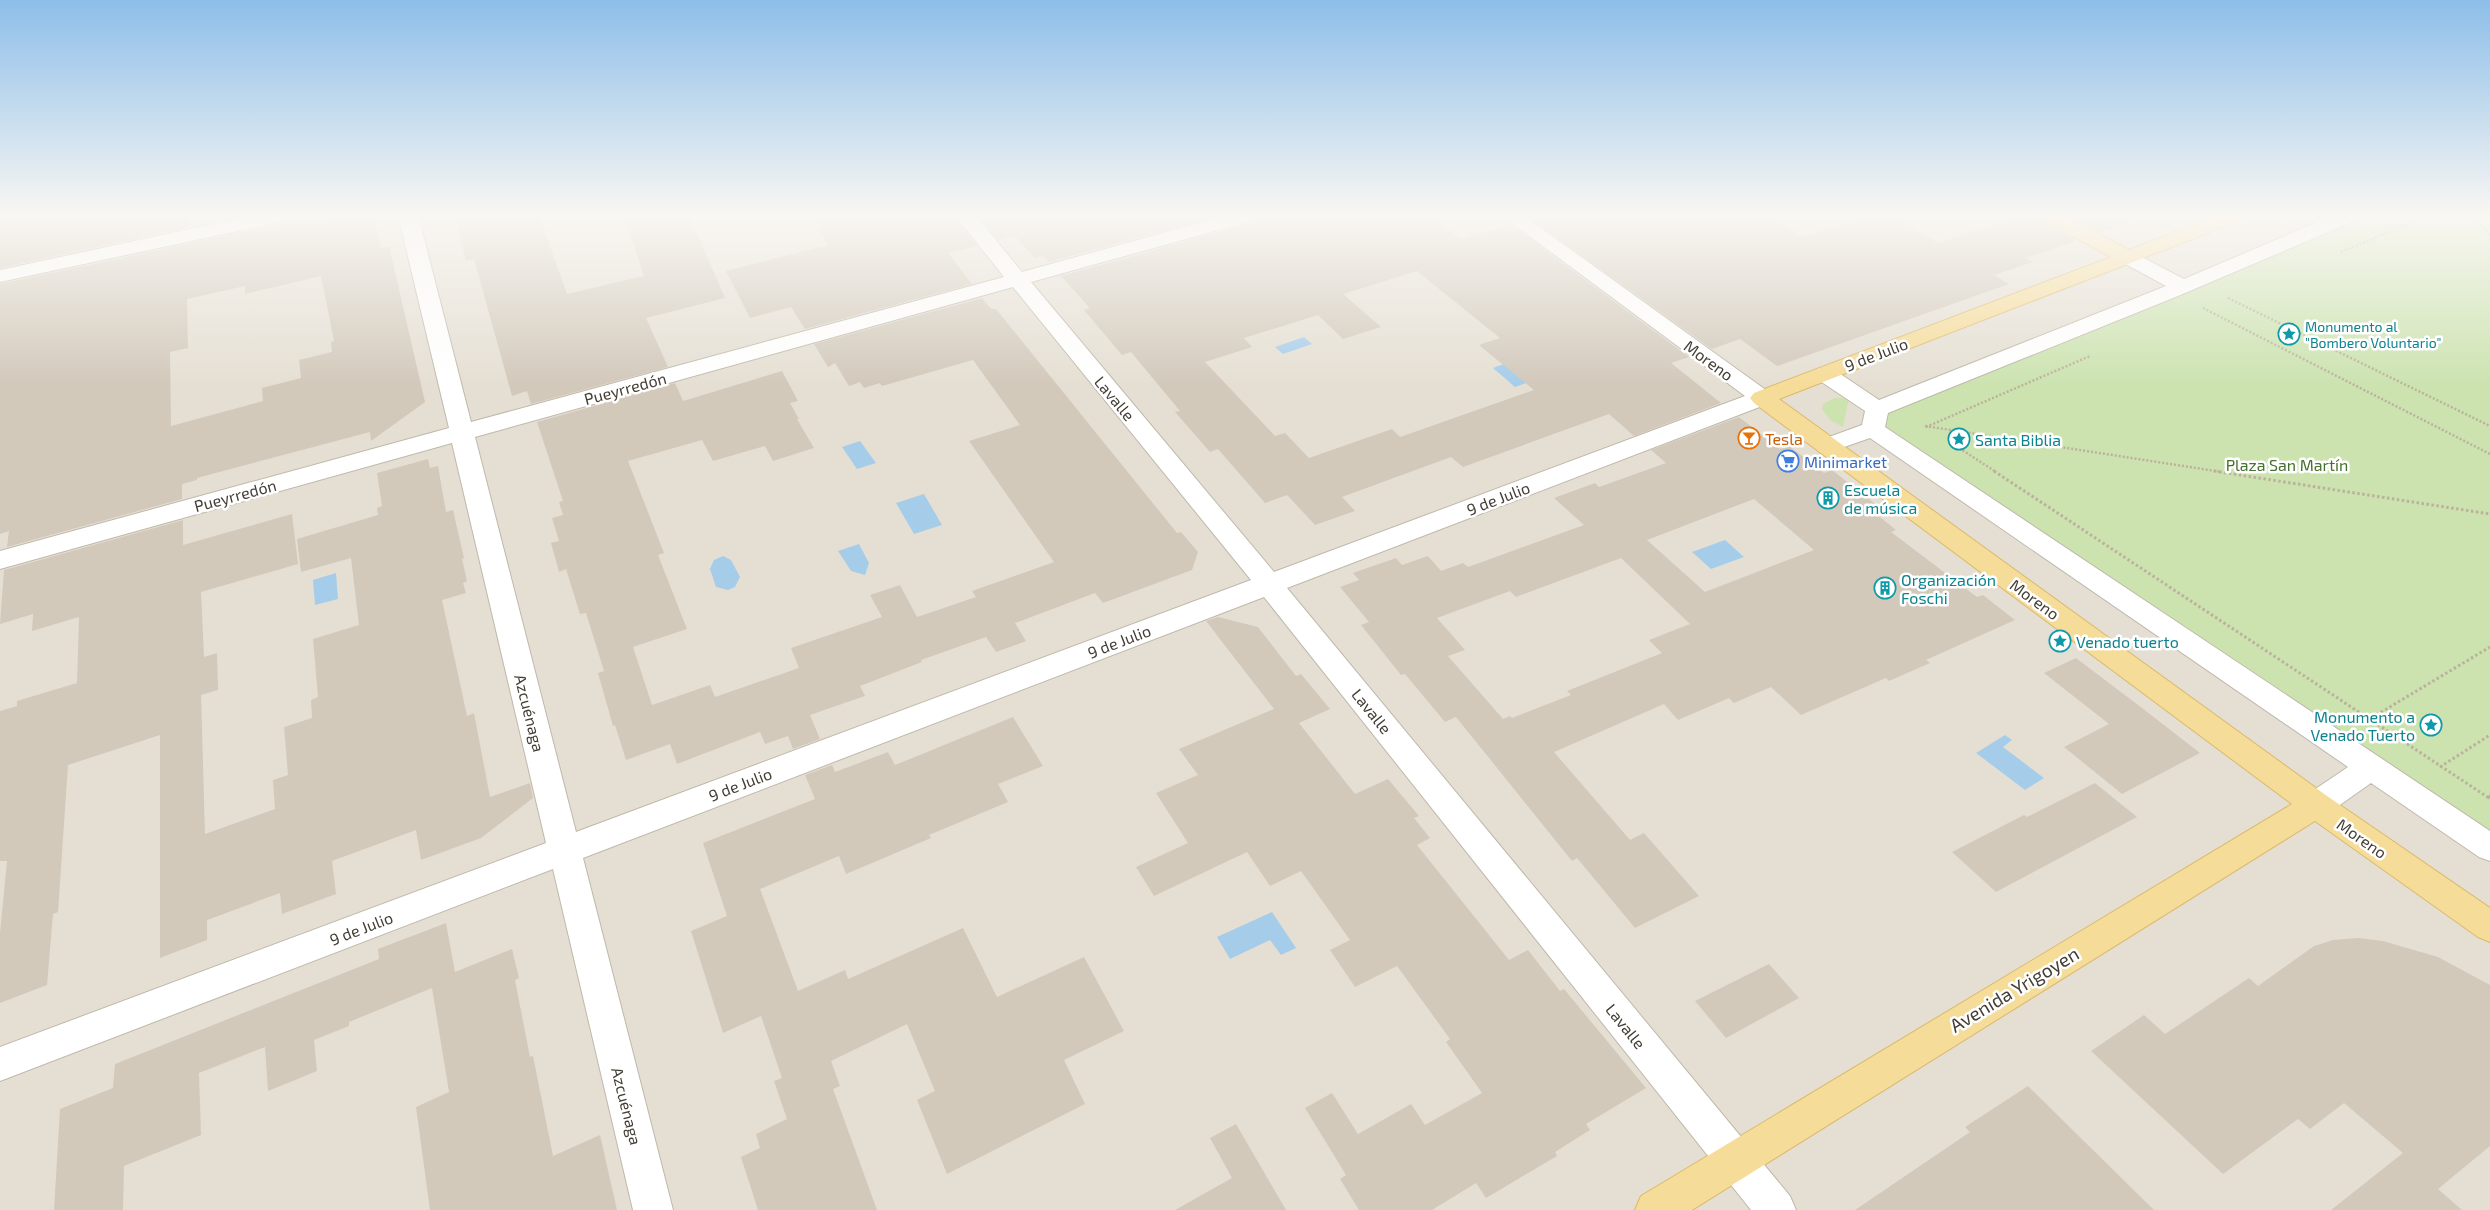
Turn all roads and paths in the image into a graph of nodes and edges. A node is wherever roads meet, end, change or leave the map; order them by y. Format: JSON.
{"nodes":[{"id":1,"x":21,"y":271,"type":"edge"},
{"id":2,"x":422,"y":271,"type":"edge"},
{"id":3,"x":1011,"y":271,"type":"edge"},
{"id":4,"x":1049,"y":271,"type":"edge"},
{"id":5,"x":1588,"y":271,"type":"edge"},
{"id":6,"x":2090,"y":271,"type":"edge"},
{"id":7,"x":2154,"y":271,"type":"edge"},
{"id":8,"x":2220,"y":271,"type":"edge"},
{"id":9,"x":0,"y":276,"type":"edge"},
{"id":10,"x":1018,"y":280,"type":"junction"},
{"id":11,"x":2184,"y":287,"type":"junction"},
{"id":12,"x":2238,"y":295,"type":"dead end"},
{"id":13,"x":2229,"y":298,"type":"junction"},
{"id":14,"x":2221,"y":302,"type":"dead end"},
{"id":15,"x":2212,"y":306,"type":"dead end"},
{"id":16,"x":2204,"y":309,"type":"junction"},
{"id":17,"x":2195,"y":313,"type":"dead end"},
{"id":18,"x":2096,"y":354,"type":"dead end"},
{"id":19,"x":1825,"y":374,"type":"junction"},
{"id":20,"x":1762,"y":398,"type":"junction"},
{"id":21,"x":1875,"y":419,"type":"junction"},
{"id":22,"x":1924,"y":426,"type":"junction"},
{"id":23,"x":2490,"y":426,"type":"edge"},
{"id":24,"x":1933,"y":431,"type":"dead end"},
{"id":25,"x":462,"y":433,"type":"junction"},
{"id":26,"x":1949,"y":442,"type":"dead end"},
{"id":27,"x":1828,"y":446,"type":"junction"},
{"id":28,"x":2490,"y":454,"type":"edge"},
{"id":29,"x":2490,"y":514,"type":"edge"},
{"id":30,"x":0,"y":560,"type":"edge"},
{"id":31,"x":1269,"y":584,"type":"junction"},
{"id":32,"x":2490,"y":647,"type":"edge"},
{"id":33,"x":2369,"y":719,"type":"junction"},
{"id":34,"x":2490,"y":735,"type":"edge"},
{"id":35,"x":2336,"y":742,"type":"junction"},
{"id":36,"x":2372,"y":766,"type":"junction"},
{"id":37,"x":2442,"y":766,"type":"junction"},
{"id":38,"x":2406,"y":789,"type":"junction"},
{"id":39,"x":2490,"y":798,"type":"edge"},
{"id":40,"x":2316,"y":805,"type":"junction"},
{"id":41,"x":2490,"y":848,"type":"edge"},
{"id":42,"x":563,"y":851,"type":"junction"},
{"id":43,"x":2490,"y":927,"type":"edge"},
{"id":44,"x":0,"y":1064,"type":"edge"},
{"id":45,"x":1734,"y":1160,"type":"junction"},
{"id":46,"x":653,"y":1210,"type":"edge"},
{"id":47,"x":1655,"y":1210,"type":"edge"},
{"id":48,"x":1776,"y":1210,"type":"edge"}],
"edges":[{"from":1,"to":9,"type":"street"},
{"from":2,"to":25,"type":"street","name":"Azcuénaga"},
{"from":3,"to":10,"type":"street","name":"Lavalle"},
{"from":4,"to":10,"type":"street","name":"Pueyrredón"},
{"from":5,"to":20,"type":"street","name":"Moreno"},
{"from":6,"to":19,"type":"main road","name":"9 de Julio"},
{"from":7,"to":11,"type":"street"},
{"from":8,"to":11,"type":"street"},
{"from":10,"to":25,"type":"street","name":"Pueyrredón"},
{"from":10,"to":31,"type":"street","name":"Lavalle"},
{"from":11,"to":13,"type":"path"},
{"from":11,"to":16,"type":"path"},
{"from":11,"to":21,"type":"street"},
{"from":12,"to":13,"type":"path"},
{"from":13,"to":14,"type":"path"},
{"from":13,"to":23,"type":"path"},
{"from":15,"to":16,"type":"path"},
{"from":16,"to":17,"type":"path"},
{"from":16,"to":28,"type":"path"},
{"from":18,"to":22,"type":"path"},
{"from":19,"to":20,"type":"main road","name":"9 de Julio"},
{"from":19,"to":21,"type":"street"},
{"from":20,"to":27,"type":"main road","name":"Moreno"},
{"from":20,"to":31,"type":"street","name":"9 de Julio"},
{"from":21,"to":22,"type":"path"},
{"from":21,"to":27,"type":"street"},
{"from":21,"to":35,"type":"street"},
{"from":22,"to":24,"type":"path"},
{"from":22,"to":29,"type":"path"},
{"from":25,"to":30,"type":"street","name":"Pueyrredón"},
{"from":25,"to":42,"type":"street","name":"Azcuénaga"},
{"from":26,"to":33,"type":"path"},
{"from":27,"to":40,"type":"main road","name":"Moreno"},
{"from":31,"to":42,"type":"street","name":"9 de Julio"},
{"from":31,"to":45,"type":"street","name":"Lavalle"},
{"from":32,"to":33,"type":"path"},
{"from":33,"to":35,"type":"path"},
{"from":33,"to":37,"type":"path"},
{"from":34,"to":37,"type":"path"},
{"from":35,"to":36,"type":"street"},
{"from":36,"to":38,"type":"street"},
{"from":36,"to":40,"type":"street","name":"Avenida Yrigoyen"},
{"from":37,"to":38,"type":"path"},
{"from":37,"to":39,"type":"path"},
{"from":38,"to":41,"type":"street"},
{"from":40,"to":43,"type":"main road","name":"Moreno"},
{"from":40,"to":45,"type":"main road","name":"Avenida Yrigoyen"},
{"from":42,"to":44,"type":"street","name":"9 de Julio"},
{"from":42,"to":46,"type":"street","name":"Azcuénaga"},
{"from":45,"to":47,"type":"main road","name":"Avenida Yrigoyen"},
{"from":45,"to":48,"type":"street","name":"Lavalle"}]}
